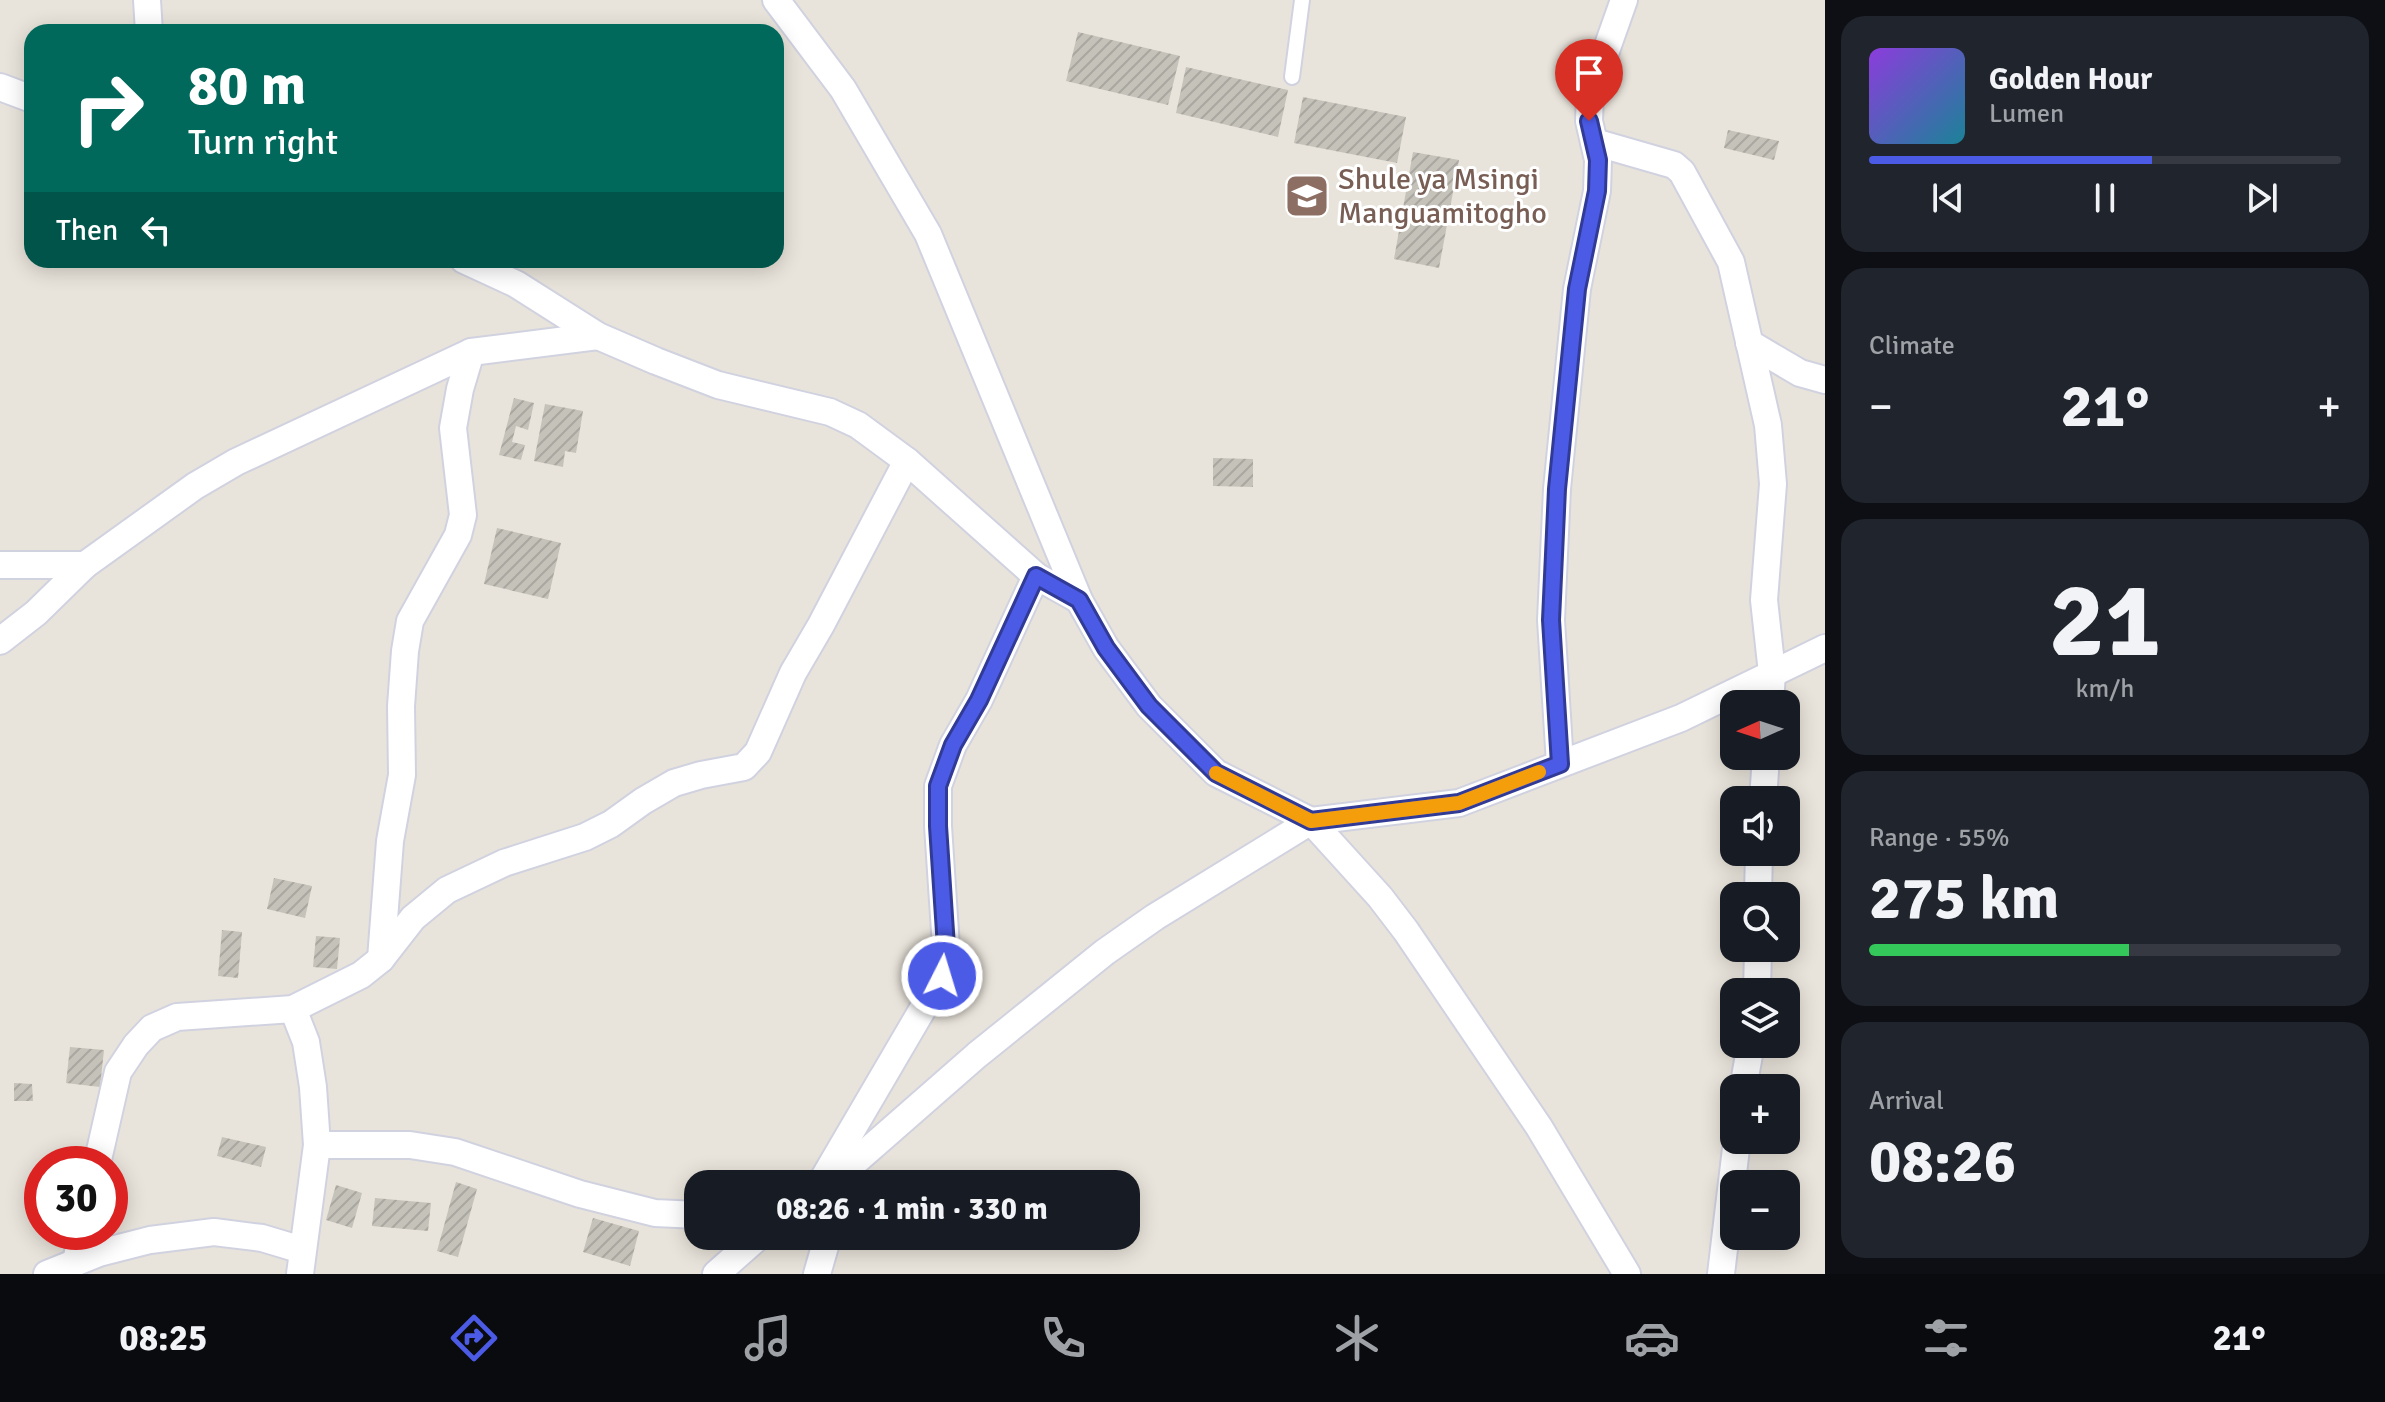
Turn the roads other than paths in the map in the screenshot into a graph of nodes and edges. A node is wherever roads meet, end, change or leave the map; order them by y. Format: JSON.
{"nodes":[{"id":1,"x":147,"y":0,"type":"edge"},
{"id":2,"x":776,"y":0,"type":"edge"},
{"id":3,"x":1302,"y":0,"type":"edge"},
{"id":4,"x":1624,"y":0,"type":"edge"},
{"id":5,"x":148,"y":24,"type":"edge"},
{"id":6,"x":1292,"y":77,"type":"dead end"},
{"id":7,"x":0,"y":87,"type":"edge"},
{"id":8,"x":24,"y":96,"type":"edge"},
{"id":9,"x":1594,"y":142,"type":"junction"},
{"id":10,"x":481,"y":268,"type":"edge"},
{"id":11,"x":598,"y":336,"type":"junction"},
{"id":12,"x":1749,"y":343,"type":"junction"},
{"id":13,"x":471,"y":352,"type":"junction"},
{"id":14,"x":1825,"y":380,"type":"edge"},
{"id":15,"x":907,"y":461,"type":"junction"},
{"id":16,"x":0,"y":565,"type":"edge"},
{"id":17,"x":85,"y":565,"type":"junction"},
{"id":18,"x":1036,"y":576,"type":"junction"},
{"id":19,"x":1079,"y":600,"type":"junction"},
{"id":20,"x":0,"y":641,"type":"edge"},
{"id":21,"x":1825,"y":648,"type":"edge"},
{"id":22,"x":1772,"y":673,"type":"junction"},
{"id":23,"x":1771,"y":690,"type":"edge"},
{"id":24,"x":1560,"y":764,"type":"junction"},
{"id":25,"x":1311,"y":821,"type":"junction"},
{"id":26,"x":381,"y":959,"type":"junction"},
{"id":27,"x":293,"y":1009,"type":"junction"},
{"id":28,"x":317,"y":1145,"type":"junction"},
{"id":29,"x":101,"y":1146,"type":"edge"},
{"id":30,"x":1735,"y":1154,"type":"edge"},
{"id":31,"x":837,"y":1170,"type":"edge"},
{"id":32,"x":844,"y":1170,"type":"edge"},
{"id":33,"x":684,"y":1214,"type":"edge"},
{"id":34,"x":78,"y":1250,"type":"edge"},
{"id":35,"x":743,"y":1250,"type":"edge"},
{"id":36,"x":824,"y":1250,"type":"edge"},
{"id":37,"x":76,"y":1262,"type":"junction"},
{"id":38,"x":301,"y":1262,"type":"edge"},
{"id":39,"x":47,"y":1274,"type":"edge"},
{"id":40,"x":716,"y":1274,"type":"edge"},
{"id":41,"x":817,"y":1274,"type":"edge"},
{"id":42,"x":1627,"y":1274,"type":"edge"},
{"id":43,"x":1721,"y":1274,"type":"edge"}],
"edges":[{"from":1,"to":5,"type":"street"},
{"from":2,"to":19,"type":"street"},
{"from":3,"to":6,"type":"lane"},
{"from":4,"to":9,"type":"street"},
{"from":7,"to":8,"type":"street"},
{"from":9,"to":12,"type":"street"},
{"from":9,"to":24,"type":"street"},
{"from":10,"to":11,"type":"street"},
{"from":11,"to":13,"type":"street"},
{"from":11,"to":15,"type":"street"},
{"from":12,"to":14,"type":"street"},
{"from":12,"to":22,"type":"street"},
{"from":13,"to":17,"type":"street"},
{"from":13,"to":26,"type":"street"},
{"from":15,"to":18,"type":"street"},
{"from":15,"to":26,"type":"street"},
{"from":16,"to":17,"type":"street"},
{"from":17,"to":20,"type":"street"},
{"from":18,"to":19,"type":"street"},
{"from":18,"to":31,"type":"street"},
{"from":19,"to":25,"type":"street"},
{"from":21,"to":22,"type":"street"},
{"from":22,"to":23,"type":"street"},
{"from":22,"to":24,"type":"street"},
{"from":24,"to":25,"type":"street"},
{"from":25,"to":32,"type":"street"},
{"from":25,"to":42,"type":"street"},
{"from":26,"to":27,"type":"street"},
{"from":27,"to":28,"type":"street"},
{"from":27,"to":29,"type":"street"},
{"from":28,"to":33,"type":"street"},
{"from":28,"to":38,"type":"street"},
{"from":30,"to":43,"type":"street"},
{"from":34,"to":37,"type":"street"},
{"from":35,"to":40,"type":"street"},
{"from":36,"to":41,"type":"street"},
{"from":37,"to":38,"type":"street"},
{"from":37,"to":39,"type":"street"}]}
